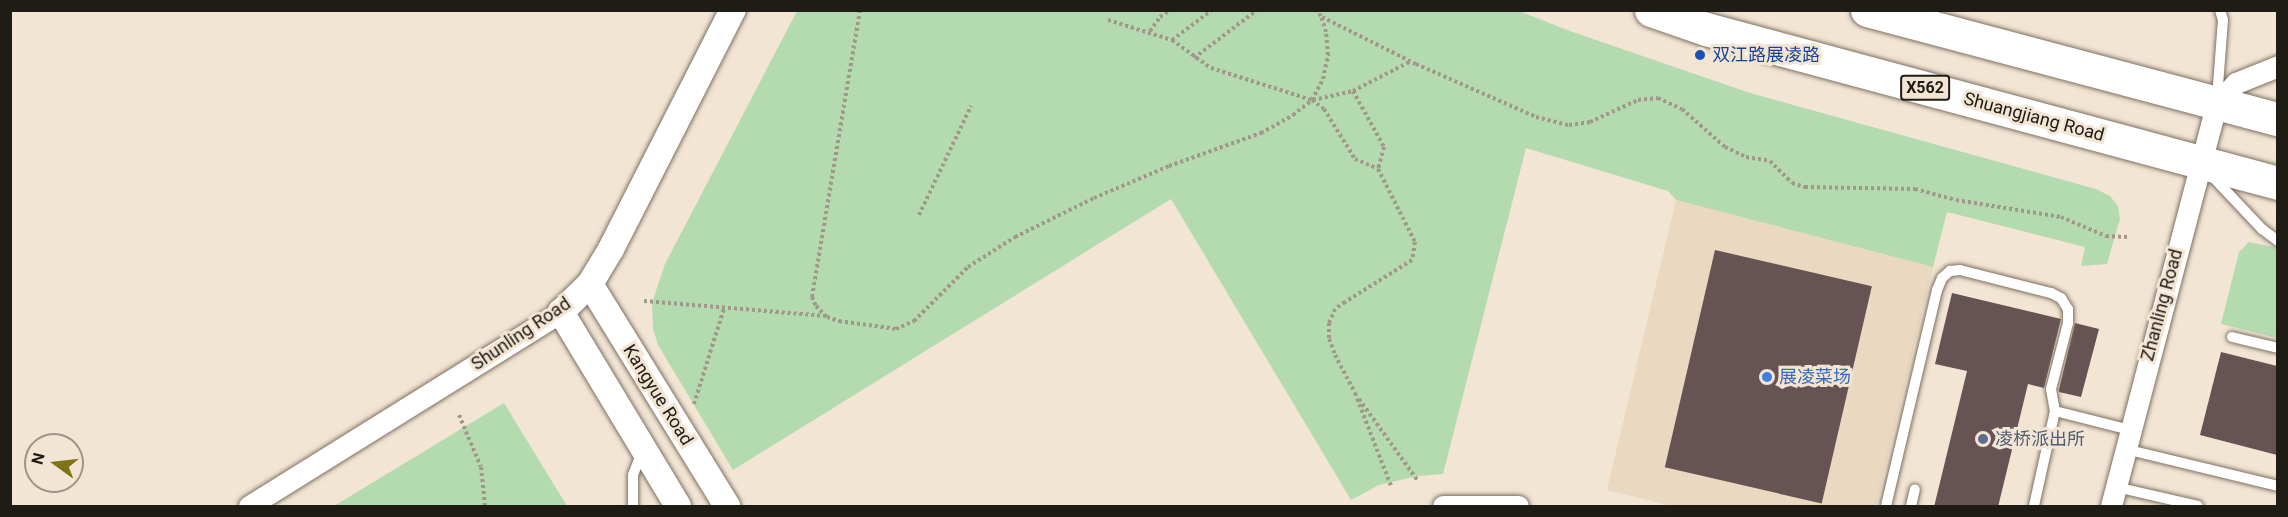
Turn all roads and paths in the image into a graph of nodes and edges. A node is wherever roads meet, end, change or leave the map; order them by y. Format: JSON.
{"nodes":[{"id":1,"x":733,"y":10,"type":"edge"},
{"id":2,"x":860,"y":10,"type":"edge"},
{"id":3,"x":1170,"y":10,"type":"edge"},
{"id":4,"x":1212,"y":10,"type":"edge"},
{"id":5,"x":1257,"y":10,"type":"edge"},
{"id":6,"x":1316,"y":10,"type":"edge"},
{"id":7,"x":1651,"y":10,"type":"edge"},
{"id":8,"x":1867,"y":10,"type":"edge"},
{"id":9,"x":2220,"y":10,"type":"edge"},
{"id":10,"x":1321,"y":16,"type":"junction"},
{"id":11,"x":1108,"y":20,"type":"dead end"},
{"id":12,"x":1150,"y":31,"type":"junction"},
{"id":13,"x":1172,"y":40,"type":"junction"},
{"id":14,"x":1194,"y":58,"type":"junction"},
{"id":15,"x":1411,"y":61,"type":"junction"},
{"id":16,"x":2277,"y":66,"type":"edge"},
{"id":17,"x":1353,"y":91,"type":"junction"},
{"id":18,"x":1312,"y":100,"type":"junction"},
{"id":19,"x":2216,"y":105,"type":"junction"},
{"id":20,"x":971,"y":106,"type":"dead end"},
{"id":21,"x":2277,"y":119,"type":"edge"},
{"id":22,"x":2200,"y":163,"type":"junction"},
{"id":23,"x":1378,"y":169,"type":"junction"},
{"id":24,"x":2277,"y":183,"type":"edge"},
{"id":25,"x":919,"y":215,"type":"dead end"},
{"id":26,"x":2127,"y":237,"type":"dead end"},
{"id":27,"x":2277,"y":241,"type":"edge"},
{"id":28,"x":590,"y":284,"type":"junction"},
{"id":29,"x":644,"y":301,"type":"dead end"},
{"id":30,"x":724,"y":308,"type":"junction"},
{"id":31,"x":561,"y":312,"type":"junction"},
{"id":32,"x":827,"y":316,"type":"junction"},
{"id":33,"x":2232,"y":337,"type":"dead end"},
{"id":34,"x":2277,"y":348,"type":"edge"},
{"id":35,"x":1355,"y":393,"type":"junction"},
{"id":36,"x":692,"y":410,"type":"dead end"},
{"id":37,"x":2055,"y":411,"type":"junction"},
{"id":38,"x":459,"y":415,"type":"dead end"},
{"id":39,"x":2127,"y":439,"type":"junction"},
{"id":40,"x":644,"y":448,"type":"junction"},
{"id":41,"x":1418,"y":481,"type":"dead end"},
{"id":42,"x":1390,"y":486,"type":"dead end"},
{"id":43,"x":2277,"y":486,"type":"edge"},
{"id":44,"x":1915,"y":489,"type":"dead end"},
{"id":45,"x":2113,"y":497,"type":"edge"},
{"id":46,"x":249,"y":507,"type":"edge"},
{"id":47,"x":485,"y":507,"type":"edge"},
{"id":48,"x":633,"y":507,"type":"edge"},
{"id":49,"x":678,"y":507,"type":"edge"},
{"id":50,"x":727,"y":507,"type":"edge"},
{"id":51,"x":1443,"y":507,"type":"edge"},
{"id":52,"x":1518,"y":507,"type":"edge"},
{"id":53,"x":1886,"y":507,"type":"edge"},
{"id":54,"x":1911,"y":507,"type":"edge"},
{"id":55,"x":2034,"y":507,"type":"edge"},
{"id":56,"x":2198,"y":507,"type":"edge"}],
"edges":[{"from":1,"to":28,"type":"street","name":"Shunling Road"},
{"from":2,"to":32,"type":"path"},
{"from":3,"to":12,"type":"path"},
{"from":4,"to":13,"type":"path"},
{"from":5,"to":14,"type":"path"},
{"from":6,"to":10,"type":"path"},
{"from":7,"to":22,"type":"main road","name":"Shuangjiang Road","number":"X562"},
{"from":8,"to":19,"type":"main road"},
{"from":9,"to":19,"type":"lane"},
{"from":10,"to":15,"type":"path"},
{"from":10,"to":18,"type":"path"},
{"from":11,"to":12,"type":"path"},
{"from":12,"to":13,"type":"path"},
{"from":13,"to":14,"type":"path"},
{"from":14,"to":18,"type":"path"},
{"from":15,"to":17,"type":"path"},
{"from":15,"to":26,"type":"path"},
{"from":16,"to":19,"type":"street"},
{"from":17,"to":18,"type":"path"},
{"from":17,"to":23,"type":"path"},
{"from":18,"to":23,"type":"path"},
{"from":18,"to":32,"type":"path"},
{"from":19,"to":21,"type":"main road"},
{"from":19,"to":22,"type":"street","name":"Zhanling Road"},
{"from":20,"to":25,"type":"path"},
{"from":22,"to":24,"type":"main road","name":"Shuangjiang Road","number":"X562"},
{"from":22,"to":27,"type":"lane"},
{"from":22,"to":39,"type":"street","name":"Zhanling Road"},
{"from":23,"to":35,"type":"path"},
{"from":28,"to":31,"type":"street","name":"Shunling Road"},
{"from":28,"to":50,"type":"street","name":"Kangyue Road"},
{"from":29,"to":30,"type":"path"},
{"from":30,"to":32,"type":"path"},
{"from":30,"to":36,"type":"path"},
{"from":31,"to":40,"type":"street"},
{"from":31,"to":46,"type":"street","name":"Shunling Road"},
{"from":33,"to":34,"type":"lane"},
{"from":35,"to":41,"type":"path"},
{"from":35,"to":42,"type":"path"},
{"from":37,"to":39,"type":"lane"},
{"from":37,"to":53,"type":"lane"},
{"from":37,"to":55,"type":"lane"},
{"from":38,"to":47,"type":"path"},
{"from":39,"to":43,"type":"lane"},
{"from":39,"to":45,"type":"street","name":"Zhanling Road"},
{"from":40,"to":48,"type":"lane"},
{"from":40,"to":49,"type":"street"},
{"from":44,"to":54,"type":"lane"},
{"from":45,"to":56,"type":"lane"},
{"from":51,"to":52,"type":"street"}]}
